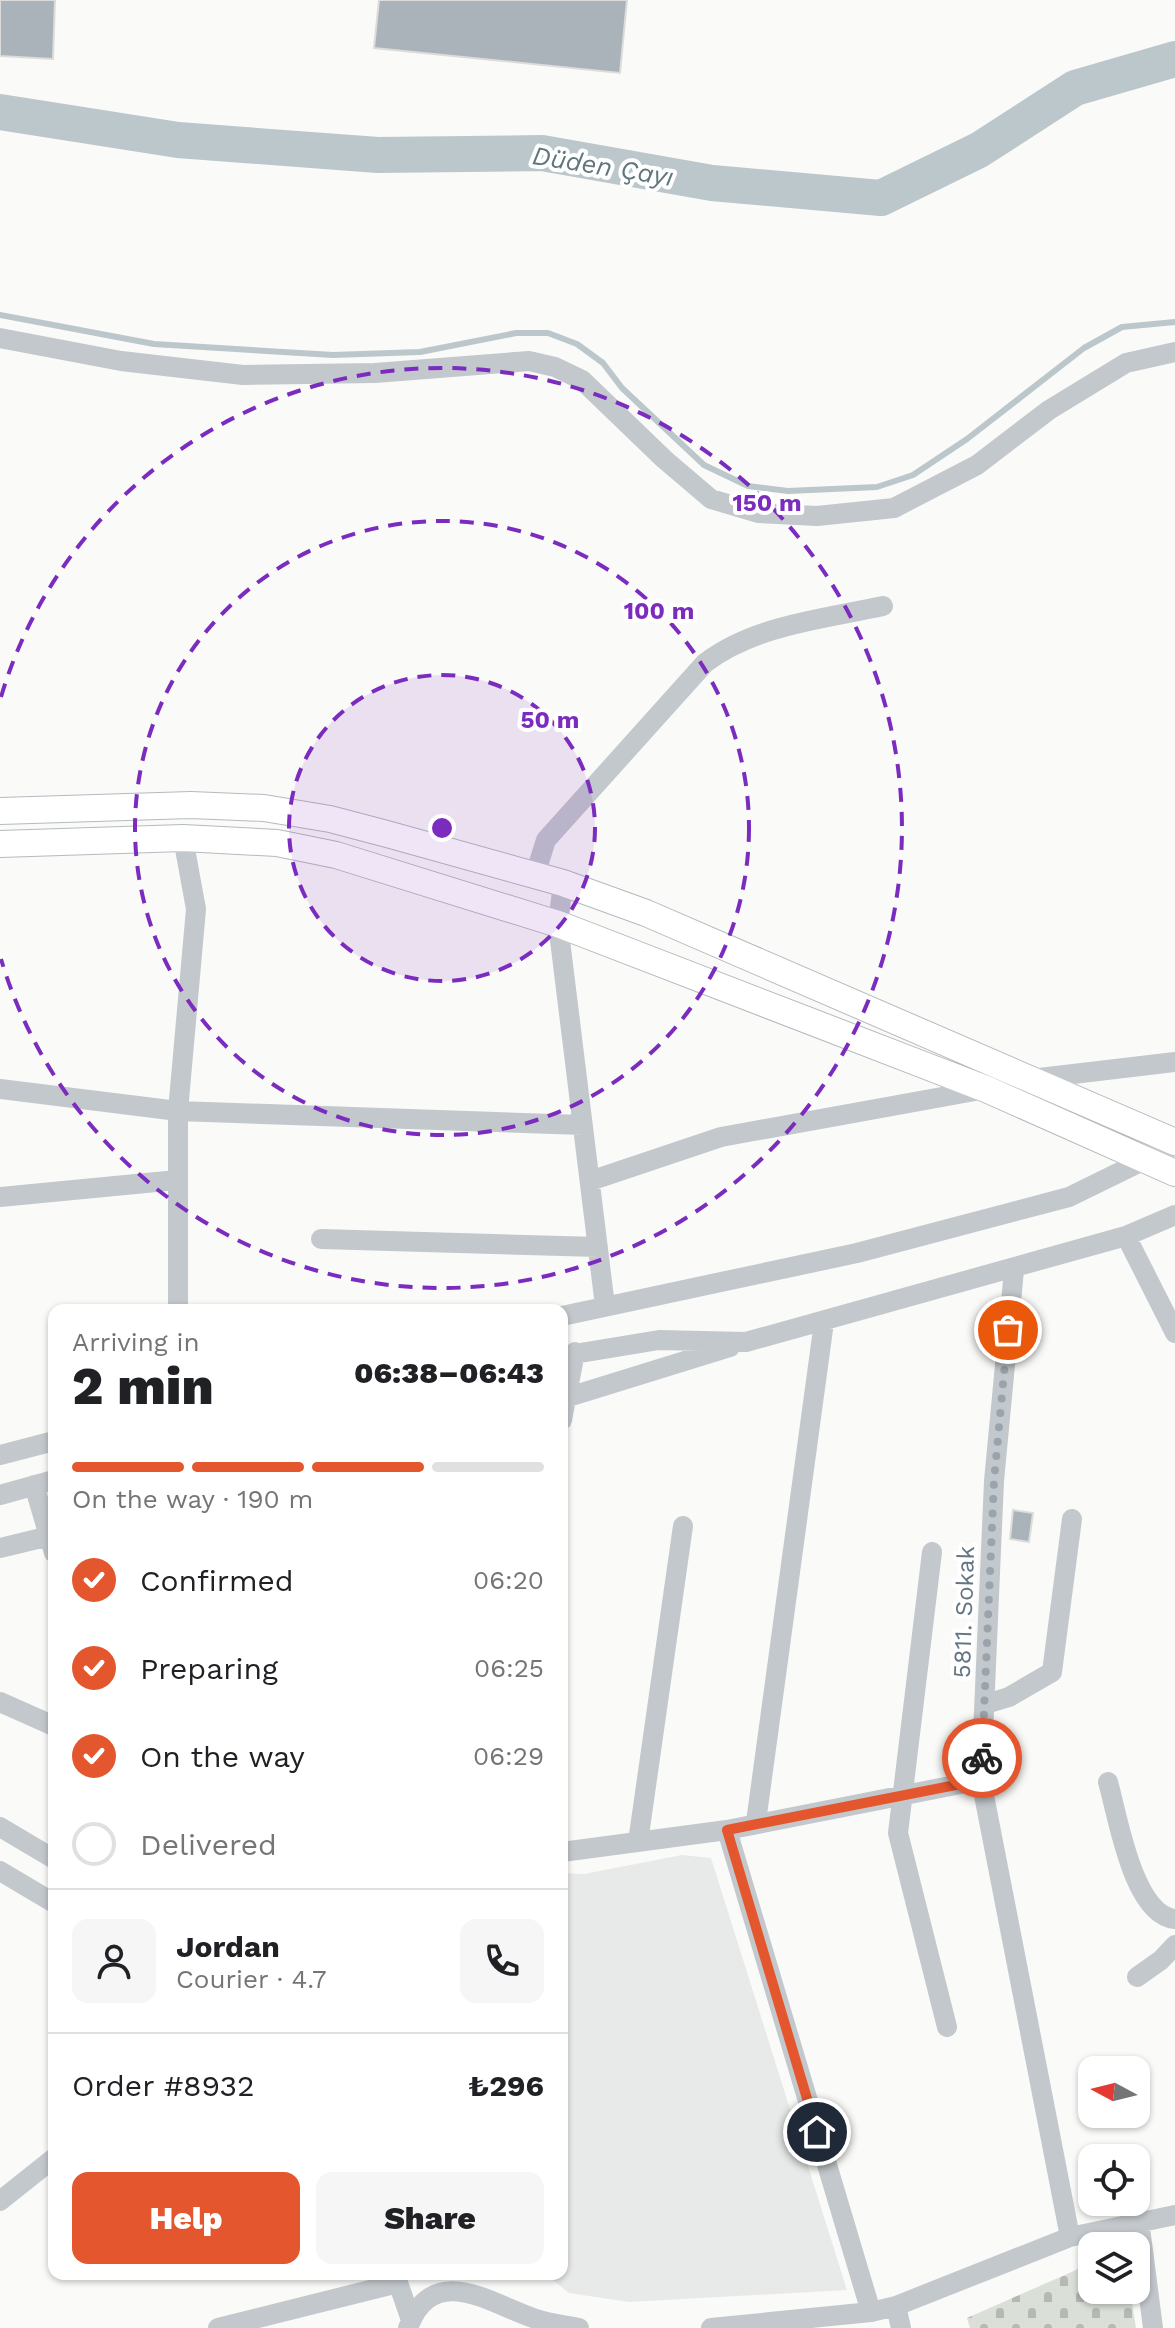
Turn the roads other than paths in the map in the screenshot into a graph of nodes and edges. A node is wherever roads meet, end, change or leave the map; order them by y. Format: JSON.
{"nodes":[{"id":1,"x":0,"y":338,"type":"edge"},
{"id":2,"x":1175,"y":352,"type":"edge"},
{"id":3,"x":883,"y":606,"type":"dead end"},
{"id":4,"x":0,"y":811,"type":"edge"},
{"id":5,"x":183,"y":838,"type":"junction"},
{"id":6,"x":0,"y":844,"type":"edge"},
{"id":7,"x":535,"y":875,"type":"junction"},
{"id":8,"x":563,"y":883,"type":"junction"},
{"id":9,"x":558,"y":924,"type":"junction"},
{"id":10,"x":1175,"y":1062,"type":"edge"},
{"id":11,"x":1031,"y":1079,"type":"junction"},
{"id":12,"x":0,"y":1089,"type":"edge"},
{"id":13,"x":986,"y":1089,"type":"junction"},
{"id":14,"x":178,"y":1111,"type":"junction"},
{"id":15,"x":583,"y":1125,"type":"junction"},
{"id":16,"x":1175,"y":1144,"type":"edge"},
{"id":17,"x":1141,"y":1160,"type":"junction"},
{"id":18,"x":1175,"y":1173,"type":"edge"},
{"id":19,"x":177,"y":1180,"type":"junction"},
{"id":20,"x":590,"y":1181,"type":"junction"},
{"id":21,"x":0,"y":1197,"type":"edge"},
{"id":22,"x":1175,"y":1215,"type":"edge"},
{"id":23,"x":1126,"y":1236,"type":"junction"},
{"id":24,"x":321,"y":1239,"type":"dead end"},
{"id":25,"x":598,"y":1247,"type":"junction"},
{"id":26,"x":1014,"y":1270,"type":"junction"},
{"id":27,"x":178,"y":1304,"type":"edge"},
{"id":28,"x":605,"y":1306,"type":"junction"},
{"id":29,"x":568,"y":1315,"type":"edge"},
{"id":30,"x":824,"y":1322,"type":"junction"},
{"id":31,"x":1175,"y":1333,"type":"edge"},
{"id":32,"x":746,"y":1342,"type":"junction"},
{"id":33,"x":568,"y":1354,"type":"edge"},
{"id":34,"x":568,"y":1397,"type":"edge"},
{"id":35,"x":48,"y":1443,"type":"edge"},
{"id":36,"x":0,"y":1455,"type":"edge"},
{"id":37,"x":44,"y":1482,"type":"edge"},
{"id":38,"x":0,"y":1495,"type":"edge"},
{"id":39,"x":48,"y":1512,"type":"edge"},
{"id":40,"x":1072,"y":1519,"type":"dead end"},
{"id":41,"x":683,"y":1526,"type":"dead end"},
{"id":42,"x":48,"y":1542,"type":"edge"},
{"id":43,"x":0,"y":1548,"type":"edge"},
{"id":44,"x":932,"y":1552,"type":"dead end"},
{"id":45,"x":0,"y":1702,"type":"edge"},
{"id":46,"x":986,"y":1704,"type":"junction"},
{"id":47,"x":48,"y":1723,"type":"edge"},
{"id":48,"x":981,"y":1780,"type":"junction"},
{"id":49,"x":1108,"y":1782,"type":"dead end"},
{"id":50,"x":900,"y":1797,"type":"junction"},
{"id":51,"x":756,"y":1822,"type":"junction"},
{"id":52,"x":0,"y":1827,"type":"edge"},
{"id":53,"x":727,"y":1830,"type":"junction"},
{"id":54,"x":638,"y":1842,"type":"junction"},
{"id":55,"x":568,"y":1851,"type":"edge"},
{"id":56,"x":48,"y":1855,"type":"edge"},
{"id":57,"x":0,"y":1871,"type":"edge"},
{"id":58,"x":48,"y":1899,"type":"edge"},
{"id":59,"x":1175,"y":1919,"type":"edge"},
{"id":60,"x":1175,"y":1945,"type":"edge"},
{"id":61,"x":1137,"y":1977,"type":"dead end"},
{"id":62,"x":947,"y":2027,"type":"dead end"},
{"id":63,"x":48,"y":2163,"type":"edge"},
{"id":64,"x":0,"y":2201,"type":"edge"},
{"id":65,"x":1175,"y":2215,"type":"edge"},
{"id":66,"x":1139,"y":2220,"type":"junction"},
{"id":67,"x":1070,"y":2237,"type":"junction"},
{"id":68,"x":389,"y":2280,"type":"edge"},
{"id":69,"x":397,"y":2280,"type":"edge"},
{"id":70,"x":474,"y":2280,"type":"edge"},
{"id":71,"x":490,"y":2299,"type":"junction"},
{"id":72,"x":896,"y":2306,"type":"junction"},
{"id":73,"x":871,"y":2312,"type":"junction"},
{"id":74,"x":410,"y":2324,"type":"edge"},
{"id":75,"x":218,"y":2328,"type":"edge"},
{"id":76,"x":514,"y":2328,"type":"edge"},
{"id":77,"x":579,"y":2328,"type":"edge"},
{"id":78,"x":711,"y":2328,"type":"edge"},
{"id":79,"x":901,"y":2328,"type":"edge"},
{"id":80,"x":1153,"y":2328,"type":"edge"}],
"edges":[{"from":1,"to":2,"type":"street"},
{"from":3,"to":7,"type":"street"},
{"from":4,"to":7,"type":"main road"},
{"from":5,"to":6,"type":"main road"},
{"from":5,"to":9,"type":"main road"},
{"from":5,"to":14,"type":"street"},
{"from":7,"to":8,"type":"main road"},
{"from":8,"to":9,"type":"street"},
{"from":8,"to":11,"type":"main road"},
{"from":9,"to":13,"type":"main road"},
{"from":9,"to":15,"type":"street"},
{"from":10,"to":11,"type":"street"},
{"from":11,"to":16,"type":"main road"},
{"from":12,"to":14,"type":"street"},
{"from":13,"to":17,"type":"main road"},
{"from":13,"to":20,"type":"street"},
{"from":14,"to":15,"type":"street"},
{"from":14,"to":19,"type":"street"},
{"from":15,"to":20,"type":"street"},
{"from":16,"to":17,"type":"street"},
{"from":17,"to":18,"type":"main road"},
{"from":17,"to":28,"type":"street"},
{"from":19,"to":21,"type":"street"},
{"from":19,"to":27,"type":"street"},
{"from":20,"to":25,"type":"street"},
{"from":22,"to":23,"type":"street"},
{"from":23,"to":26,"type":"street"},
{"from":23,"to":31,"type":"street"},
{"from":24,"to":25,"type":"street"},
{"from":25,"to":28,"type":"street"},
{"from":26,"to":30,"type":"street"},
{"from":26,"to":46,"type":"street","name":"5811. Sokak"},
{"from":28,"to":29,"type":"street"},
{"from":30,"to":32,"type":"street"},
{"from":30,"to":51,"type":"street"},
{"from":32,"to":33,"type":"street"},
{"from":32,"to":34,"type":"street"},
{"from":35,"to":36,"type":"street"},
{"from":37,"to":38,"type":"street"},
{"from":37,"to":39,"type":"street"},
{"from":40,"to":46,"type":"street"},
{"from":41,"to":54,"type":"street"},
{"from":42,"to":43,"type":"street"},
{"from":44,"to":50,"type":"street"},
{"from":45,"to":47,"type":"street"},
{"from":46,"to":48,"type":"street","name":"5811. Sokak"},
{"from":48,"to":50,"type":"street"},
{"from":48,"to":67,"type":"street","name":"5811. Sokak"},
{"from":49,"to":59,"type":"street"},
{"from":50,"to":51,"type":"street"},
{"from":50,"to":62,"type":"street"},
{"from":51,"to":53,"type":"street"},
{"from":52,"to":56,"type":"street"},
{"from":53,"to":54,"type":"street"},
{"from":53,"to":73,"type":"street"},
{"from":54,"to":55,"type":"street"},
{"from":57,"to":58,"type":"street"},
{"from":60,"to":61,"type":"street"},
{"from":63,"to":64,"type":"street"},
{"from":65,"to":66,"type":"street"},
{"from":66,"to":67,"type":"street"},
{"from":66,"to":80,"type":"street"},
{"from":67,"to":72,"type":"street"},
{"from":68,"to":75,"type":"street"},
{"from":69,"to":74,"type":"street"},
{"from":70,"to":71,"type":"street"},
{"from":71,"to":74,"type":"street"},
{"from":71,"to":76,"type":"street"},
{"from":71,"to":77,"type":"street"},
{"from":72,"to":73,"type":"street"},
{"from":72,"to":79,"type":"street"},
{"from":73,"to":78,"type":"street"}]}
